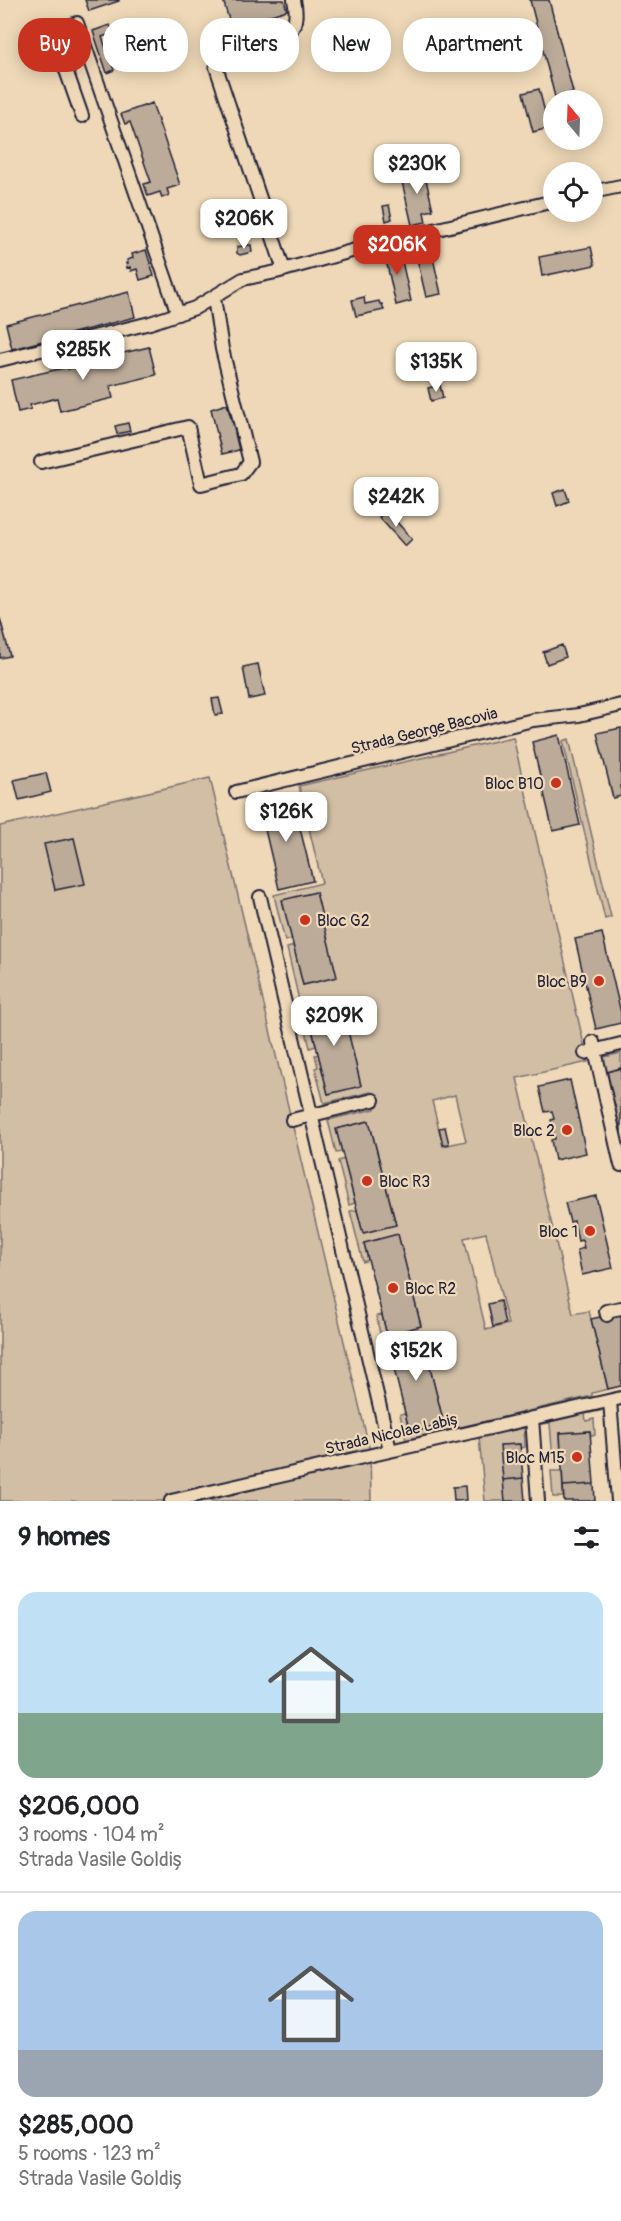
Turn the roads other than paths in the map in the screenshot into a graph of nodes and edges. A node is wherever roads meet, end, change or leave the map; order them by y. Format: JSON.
{"nodes":[{"id":1,"x":294,"y":0,"type":"edge"},
{"id":2,"x":82,"y":117,"type":"dead end"},
{"id":3,"x":621,"y":186,"type":"edge"},
{"id":4,"x":603,"y":190,"type":"edge"},
{"id":5,"x":543,"y":204,"type":"edge"},
{"id":6,"x":284,"y":270,"type":"junction"},
{"id":7,"x":214,"y":298,"type":"junction"},
{"id":8,"x":178,"y":314,"type":"junction"},
{"id":9,"x":0,"y":360,"type":"edge"},
{"id":10,"x":41,"y":462,"type":"dead end"},
{"id":11,"x":621,"y":705,"type":"edge"},
{"id":12,"x":236,"y":792,"type":"dead end"},
{"id":13,"x":260,"y":897,"type":"dead end"},
{"id":14,"x":621,"y":1044,"type":"edge"},
{"id":15,"x":374,"y":1100,"type":"dead end"},
{"id":16,"x":311,"y":1115,"type":"junction"},
{"id":17,"x":292,"y":1120,"type":"dead end"},
{"id":18,"x":621,"y":1165,"type":"edge"},
{"id":19,"x":621,"y":1308,"type":"edge"},
{"id":20,"x":607,"y":1315,"type":"dead end"},
{"id":21,"x":615,"y":1399,"type":"edge"},
{"id":22,"x":532,"y":1418,"type":"junction"},
{"id":23,"x":390,"y":1450,"type":"junction"},
{"id":24,"x":171,"y":1501,"type":"edge"},
{"id":25,"x":538,"y":1501,"type":"edge"},
{"id":26,"x":618,"y":1501,"type":"edge"}],
"edges":[{"from":1,"to":6,"type":"street"},
{"from":2,"to":8,"type":"street"},
{"from":3,"to":4,"type":"street"},
{"from":5,"to":6,"type":"street"},
{"from":6,"to":7,"type":"street"},
{"from":7,"to":8,"type":"street"},
{"from":7,"to":10,"type":"street"},
{"from":8,"to":9,"type":"street"},
{"from":11,"to":12,"type":"street","name":"Strada George Bacovia"},
{"from":13,"to":16,"type":"street"},
{"from":14,"to":18,"type":"street"},
{"from":15,"to":16,"type":"street"},
{"from":16,"to":17,"type":"street"},
{"from":16,"to":23,"type":"street"},
{"from":19,"to":20,"type":"street"},
{"from":21,"to":22,"type":"street","name":"Strada Nicolae Labiș"},
{"from":21,"to":26,"type":"street"},
{"from":22,"to":23,"type":"street","name":"Strada Nicolae Labiș"},
{"from":22,"to":25,"type":"street"},
{"from":23,"to":24,"type":"street","name":"Strada Nicolae Labiș"}]}
